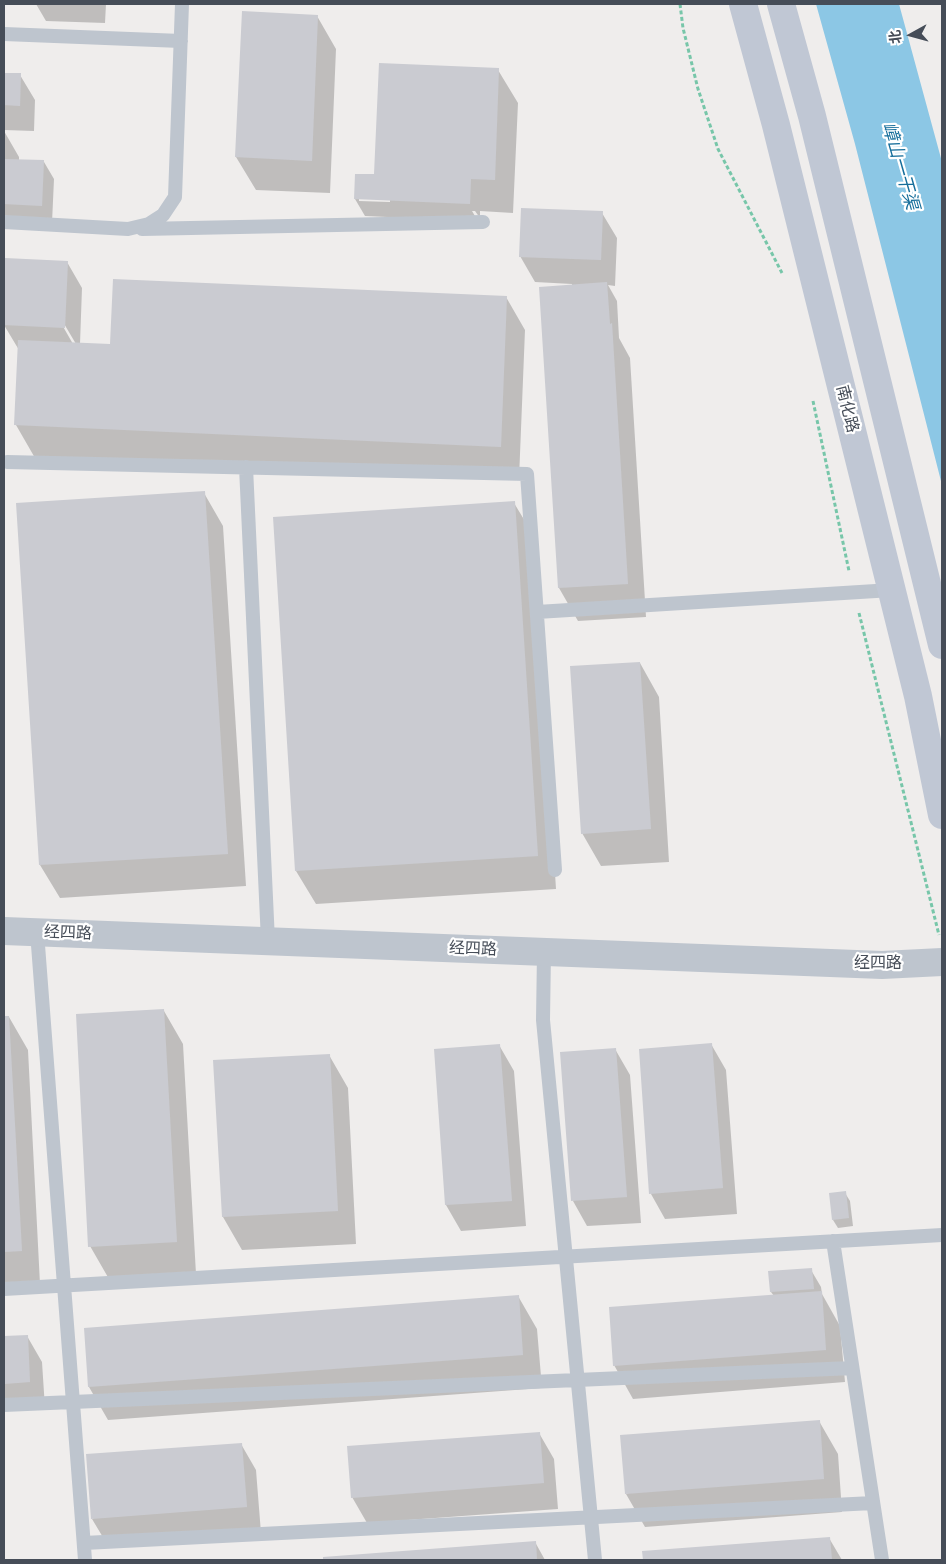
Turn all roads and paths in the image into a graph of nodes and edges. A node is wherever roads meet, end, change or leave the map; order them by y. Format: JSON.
{"nodes":[{"id":1,"x":182,"y":4,"type":"edge"},
{"id":2,"x":680,"y":4,"type":"edge"},
{"id":3,"x":743,"y":4,"type":"edge"},
{"id":4,"x":781,"y":4,"type":"edge"},
{"id":5,"x":4,"y":34,"type":"edge"},
{"id":6,"x":181,"y":41,"type":"junction"},
{"id":7,"x":4,"y":222,"type":"edge"},
{"id":8,"x":483,"y":222,"type":"dead end"},
{"id":9,"x":128,"y":229,"type":"junction"},
{"id":10,"x":785,"y":280,"type":"dead end"},
{"id":11,"x":811,"y":392,"type":"dead end"},
{"id":12,"x":7,"y":462,"type":"dead end"},
{"id":13,"x":246,"y":467,"type":"junction"},
{"id":14,"x":892,"y":590,"type":"junction"},
{"id":15,"x":853,"y":592,"type":"junction"},
{"id":16,"x":537,"y":612,"type":"junction"},
{"id":17,"x":942,"y":644,"type":"edge"},
{"id":18,"x":942,"y":815,"type":"edge"},
{"id":19,"x":554,"y":870,"type":"dead end"},
{"id":20,"x":4,"y":931,"type":"edge"},
{"id":21,"x":37,"y":932,"type":"junction"},
{"id":22,"x":268,"y":940,"type":"junction"},
{"id":23,"x":941,"y":950,"type":"edge"},
{"id":24,"x":544,"y":952,"type":"junction"},
{"id":25,"x":942,"y":1235,"type":"edge"},
{"id":26,"x":832,"y":1241,"type":"junction"},
{"id":27,"x":566,"y":1257,"type":"junction"},
{"id":28,"x":64,"y":1286,"type":"junction"},
{"id":29,"x":4,"y":1289,"type":"edge"},
{"id":30,"x":852,"y":1368,"type":"junction"},
{"id":31,"x":578,"y":1379,"type":"junction"},
{"id":32,"x":73,"y":1402,"type":"junction"},
{"id":33,"x":4,"y":1404,"type":"edge"},
{"id":34,"x":873,"y":1503,"type":"junction"},
{"id":35,"x":591,"y":1517,"type":"junction"},
{"id":36,"x":84,"y":1543,"type":"junction"},
{"id":37,"x":85,"y":1560,"type":"edge"},
{"id":38,"x":595,"y":1560,"type":"edge"},
{"id":39,"x":882,"y":1560,"type":"edge"}],
"edges":[{"from":1,"to":6,"type":"lane"},
{"from":2,"to":10,"type":"path"},
{"from":3,"to":14,"type":"main road","name":"南化路"},
{"from":4,"to":17,"type":"main road"},
{"from":5,"to":6,"type":"lane"},
{"from":6,"to":9,"type":"lane"},
{"from":7,"to":9,"type":"lane"},
{"from":8,"to":9,"type":"lane"},
{"from":11,"to":15,"type":"path"},
{"from":12,"to":13,"type":"lane"},
{"from":13,"to":16,"type":"lane"},
{"from":13,"to":22,"type":"lane"},
{"from":14,"to":15,"type":"lane"},
{"from":14,"to":18,"type":"main road","name":"南化路"},
{"from":15,"to":16,"type":"lane"},
{"from":15,"to":23,"type":"path"},
{"from":16,"to":19,"type":"lane"},
{"from":20,"to":21,"type":"street","name":"经四路"},
{"from":21,"to":22,"type":"street","name":"经四路"},
{"from":21,"to":28,"type":"lane"},
{"from":22,"to":24,"type":"street","name":"经四路"},
{"from":23,"to":24,"type":"street","name":"经四路"},
{"from":24,"to":27,"type":"lane"},
{"from":25,"to":26,"type":"lane"},
{"from":26,"to":27,"type":"lane"},
{"from":26,"to":30,"type":"lane"},
{"from":27,"to":28,"type":"lane"},
{"from":27,"to":31,"type":"lane"},
{"from":28,"to":29,"type":"lane"},
{"from":28,"to":32,"type":"lane"},
{"from":30,"to":31,"type":"lane"},
{"from":30,"to":34,"type":"lane"},
{"from":31,"to":32,"type":"lane"},
{"from":31,"to":35,"type":"lane"},
{"from":32,"to":33,"type":"lane"},
{"from":32,"to":36,"type":"lane"},
{"from":34,"to":35,"type":"lane"},
{"from":34,"to":39,"type":"lane"},
{"from":35,"to":36,"type":"lane"},
{"from":35,"to":38,"type":"lane"},
{"from":36,"to":37,"type":"lane"}]}
